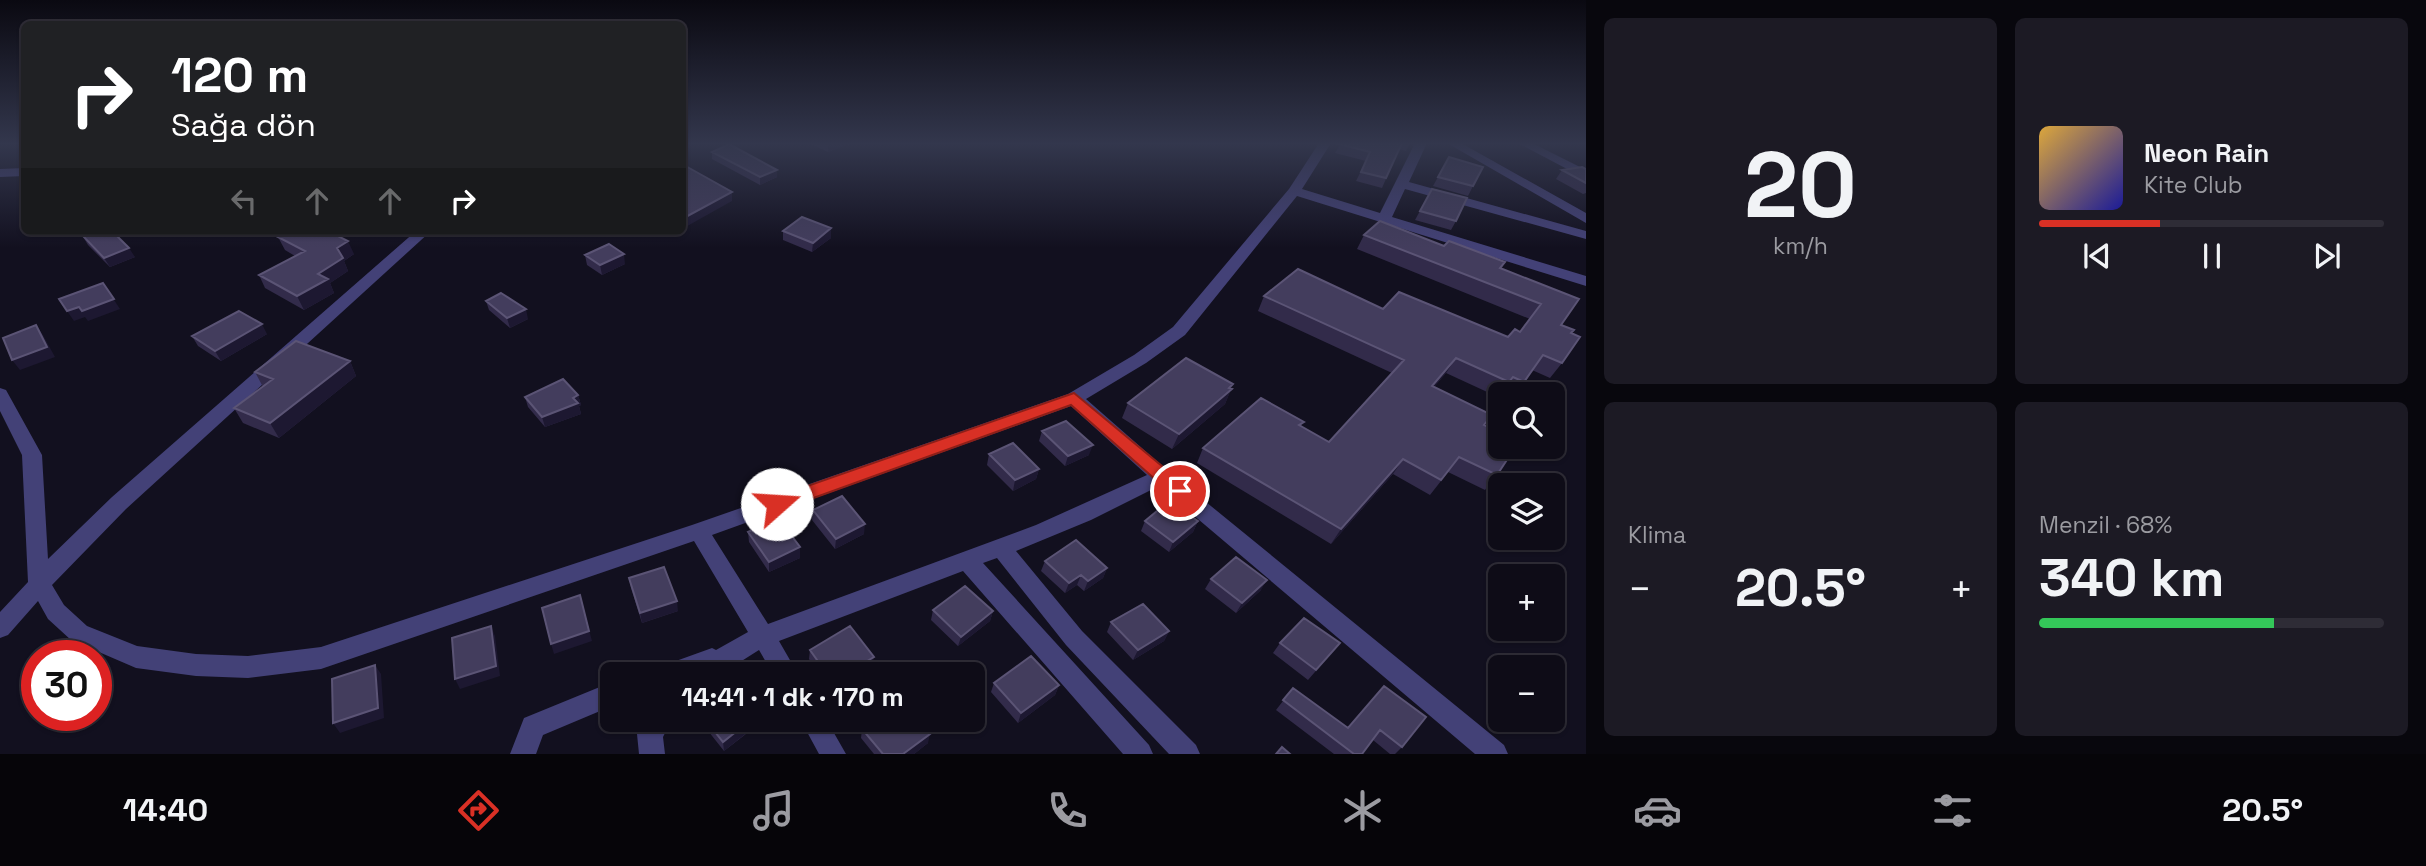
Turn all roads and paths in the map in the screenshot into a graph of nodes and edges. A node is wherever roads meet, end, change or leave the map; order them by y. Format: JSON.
{"nodes":[{"id":1,"x":1302,"y":178,"type":"edge"},
{"id":2,"x":1404,"y":178,"type":"edge"},
{"id":3,"x":1516,"y":178,"type":"edge"},
{"id":4,"x":1401,"y":184,"type":"junction"},
{"id":5,"x":1294,"y":191,"type":"junction"},
{"id":6,"x":1384,"y":219,"type":"junction"},
{"id":7,"x":1586,"y":219,"type":"edge"},
{"id":8,"x":413,"y":235,"type":"edge"},
{"id":9,"x":1586,"y":235,"type":"edge"},
{"id":10,"x":1586,"y":281,"type":"edge"},
{"id":11,"x":0,"y":394,"type":"edge"},
{"id":12,"x":1074,"y":398,"type":"junction"},
{"id":13,"x":1161,"y":475,"type":"junction"},
{"id":14,"x":699,"y":531,"type":"junction"},
{"id":15,"x":1000,"y":547,"type":"junction"},
{"id":16,"x":968,"y":561,"type":"junction"},
{"id":17,"x":40,"y":583,"type":"junction"},
{"id":18,"x":0,"y":628,"type":"edge"},
{"id":19,"x":764,"y":637,"type":"junction"},
{"id":20,"x":722,"y":656,"type":"junction"},
{"id":21,"x":705,"y":662,"type":"edge"},
{"id":22,"x":715,"y":662,"type":"edge"},
{"id":23,"x":779,"y":662,"type":"edge"},
{"id":24,"x":600,"y":699,"type":"edge"},
{"id":25,"x":651,"y":732,"type":"edge"},
{"id":26,"x":819,"y":732,"type":"edge"},
{"id":27,"x":523,"y":754,"type":"edge"},
{"id":28,"x":652,"y":754,"type":"edge"},
{"id":29,"x":832,"y":754,"type":"edge"},
{"id":30,"x":1140,"y":754,"type":"edge"},
{"id":31,"x":1187,"y":754,"type":"edge"},
{"id":32,"x":1495,"y":754,"type":"edge"}],
"edges":[{"from":1,"to":5,"type":"street"},
{"from":2,"to":4,"type":"street"},
{"from":3,"to":7,"type":"street"},
{"from":4,"to":6,"type":"street"},
{"from":4,"to":9,"type":"street"},
{"from":5,"to":6,"type":"street"},
{"from":5,"to":12,"type":"street"},
{"from":6,"to":10,"type":"street"},
{"from":8,"to":17,"type":"street"},
{"from":11,"to":17,"type":"street"},
{"from":12,"to":13,"type":"street"},
{"from":12,"to":14,"type":"street"},
{"from":13,"to":15,"type":"street"},
{"from":13,"to":32,"type":"street"},
{"from":14,"to":17,"type":"street"},
{"from":14,"to":19,"type":"street"},
{"from":15,"to":16,"type":"street"},
{"from":15,"to":31,"type":"street"},
{"from":16,"to":19,"type":"street"},
{"from":16,"to":30,"type":"street"},
{"from":17,"to":18,"type":"street"},
{"from":19,"to":20,"type":"street"},
{"from":19,"to":23,"type":"street"},
{"from":20,"to":21,"type":"street"},
{"from":20,"to":22,"type":"street"},
{"from":24,"to":27,"type":"street"},
{"from":25,"to":28,"type":"street"},
{"from":26,"to":29,"type":"street"}]}
